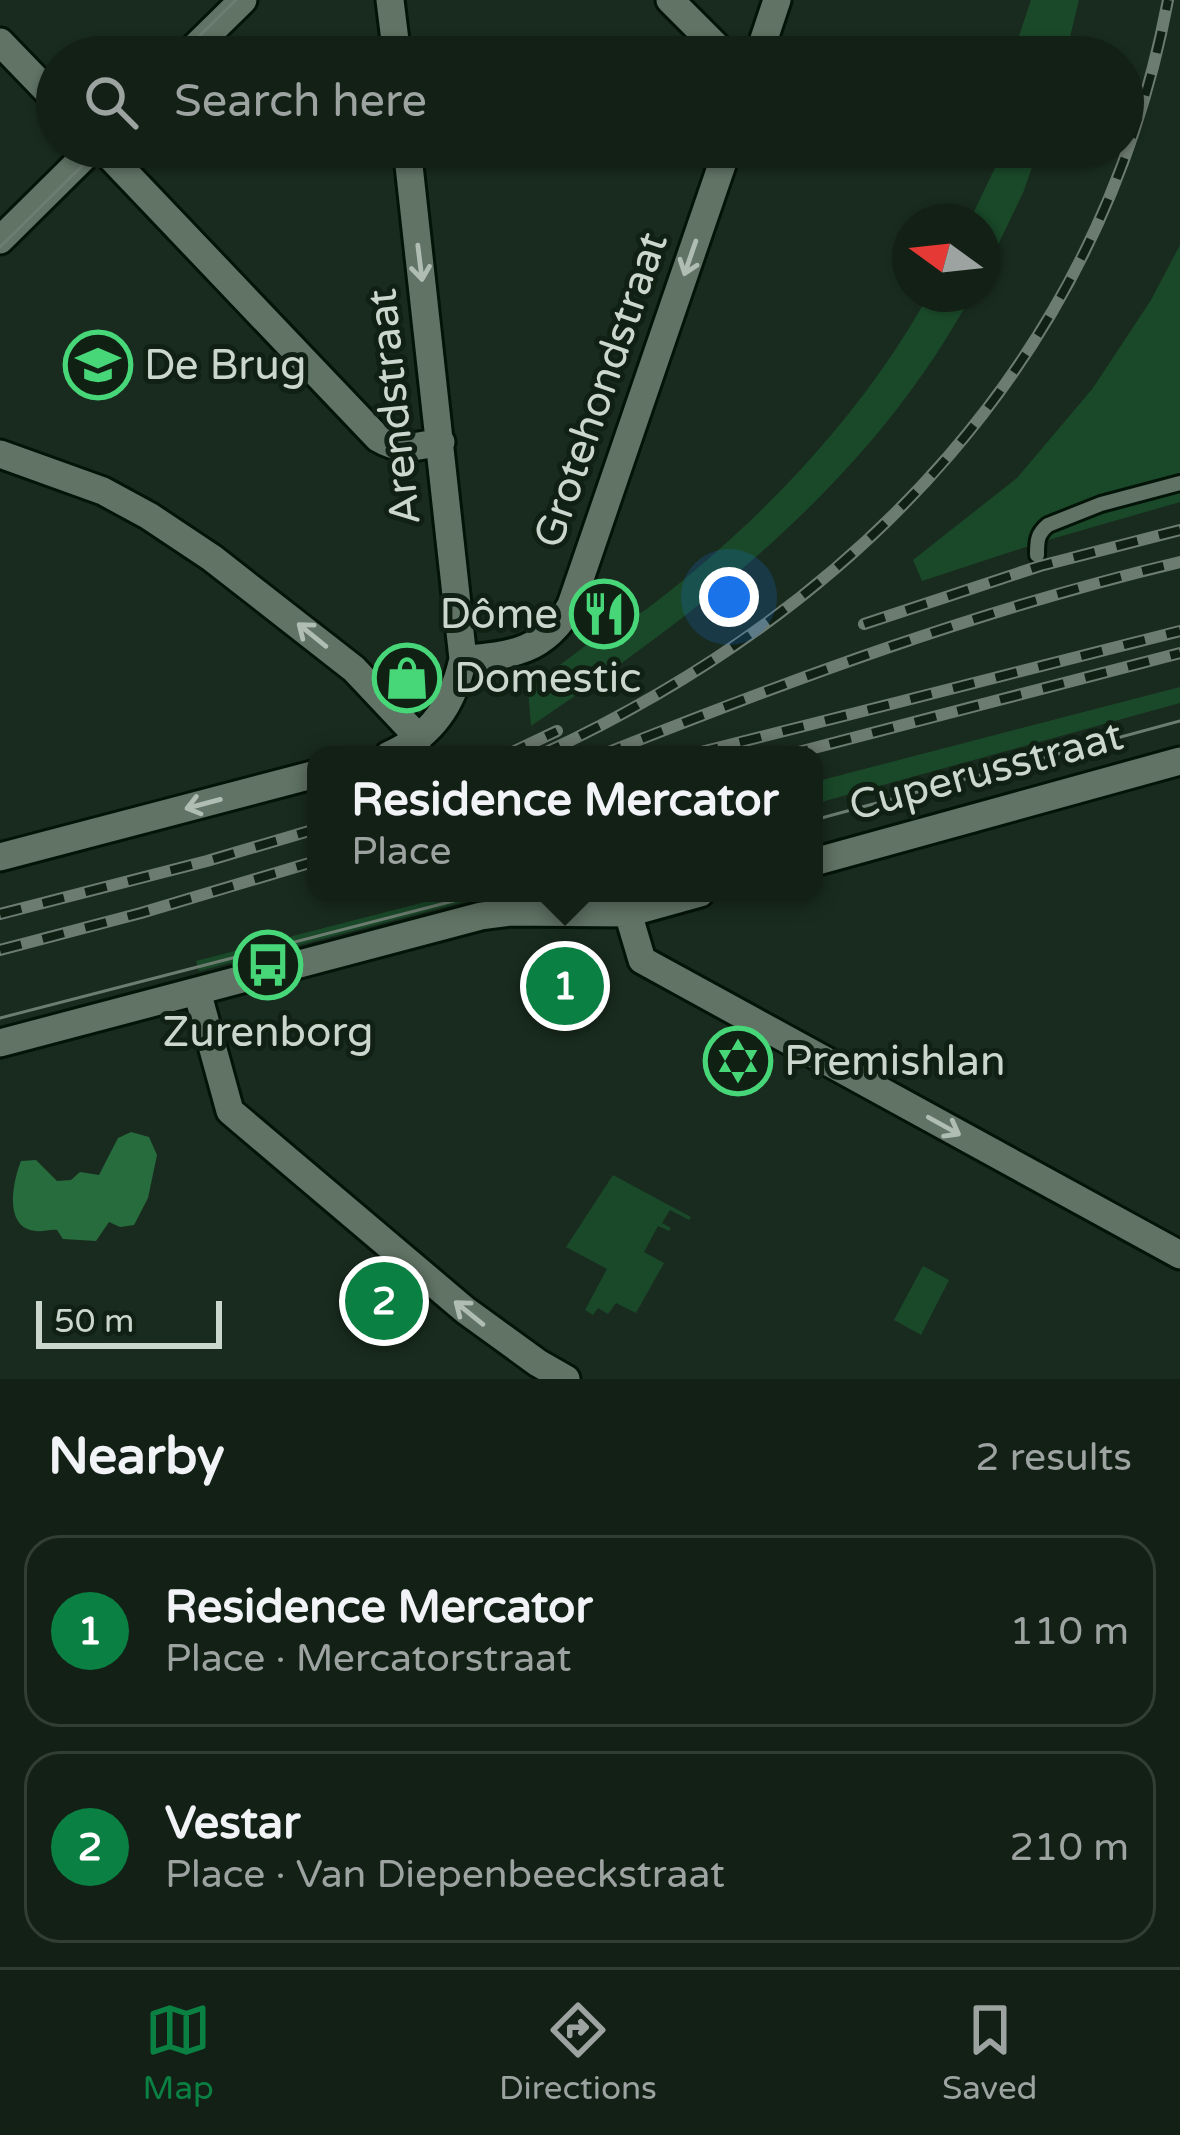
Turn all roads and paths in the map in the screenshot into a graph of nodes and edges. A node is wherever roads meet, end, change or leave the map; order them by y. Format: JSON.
{"nodes":[{"id":1,"x":243,"y":0,"type":"edge"},
{"id":2,"x":390,"y":0,"type":"edge"},
{"id":3,"x":670,"y":0,"type":"edge"},
{"id":4,"x":777,"y":0,"type":"edge"},
{"id":5,"x":206,"y":36,"type":"edge"},
{"id":6,"x":394,"y":36,"type":"edge"},
{"id":7,"x":706,"y":36,"type":"edge"},
{"id":8,"x":765,"y":36,"type":"edge"},
{"id":9,"x":0,"y":42,"type":"edge"},
{"id":10,"x":36,"y":79,"type":"edge"},
{"id":11,"x":76,"y":168,"type":"edge"},
{"id":12,"x":118,"y":168,"type":"edge"},
{"id":13,"x":409,"y":168,"type":"edge"},
{"id":14,"x":721,"y":168,"type":"edge"},
{"id":15,"x":0,"y":240,"type":"edge"},
{"id":16,"x":441,"y":442,"type":"junction"},
{"id":17,"x":0,"y":454,"type":"edge"},
{"id":18,"x":1180,"y":483,"type":"edge"},
{"id":19,"x":1037,"y":555,"type":"dead end"},
{"id":20,"x":463,"y":659,"type":"junction"},
{"id":21,"x":419,"y":738,"type":"junction"},
{"id":22,"x":405,"y":746,"type":"edge"},
{"id":23,"x":1180,"y":761,"type":"edge"},
{"id":24,"x":307,"y":777,"type":"edge"},
{"id":25,"x":0,"y":857,"type":"edge"},
{"id":26,"x":823,"y":860,"type":"edge"},
{"id":27,"x":668,"y":902,"type":"edge"},
{"id":28,"x":628,"y":913,"type":"junction"},
{"id":29,"x":197,"y":991,"type":"junction"},
{"id":30,"x":0,"y":1043,"type":"edge"},
{"id":31,"x":1180,"y":1256,"type":"edge"},
{"id":32,"x":566,"y":1379,"type":"edge"}],
"edges":[{"from":1,"to":5,"type":"street"},
{"from":2,"to":6,"type":"street"},
{"from":3,"to":7,"type":"street"},
{"from":4,"to":8,"type":"street"},
{"from":9,"to":10,"type":"street"},
{"from":11,"to":15,"type":"street"},
{"from":12,"to":16,"type":"street"},
{"from":13,"to":16,"type":"street","name":"Arendstraat","one_way":true},
{"from":14,"to":20,"type":"street","name":"Grotehondstraat","one_way":true},
{"from":16,"to":20,"type":"street","name":"Arendstraat"},
{"from":21,"to":17,"type":"street","one_way":true},
{"from":18,"to":19,"type":"lane"},
{"from":20,"to":21,"type":"street"},
{"from":21,"to":22,"type":"street"},
{"from":23,"to":26,"type":"street","name":"Cuperusstraat"},
{"from":24,"to":25,"type":"street","one_way":true},
{"from":27,"to":28,"type":"street"},
{"from":28,"to":29,"type":"street"},
{"from":28,"to":31,"type":"street","one_way":true},
{"from":29,"to":30,"type":"street"},
{"from":32,"to":29,"type":"street","one_way":true}]}
